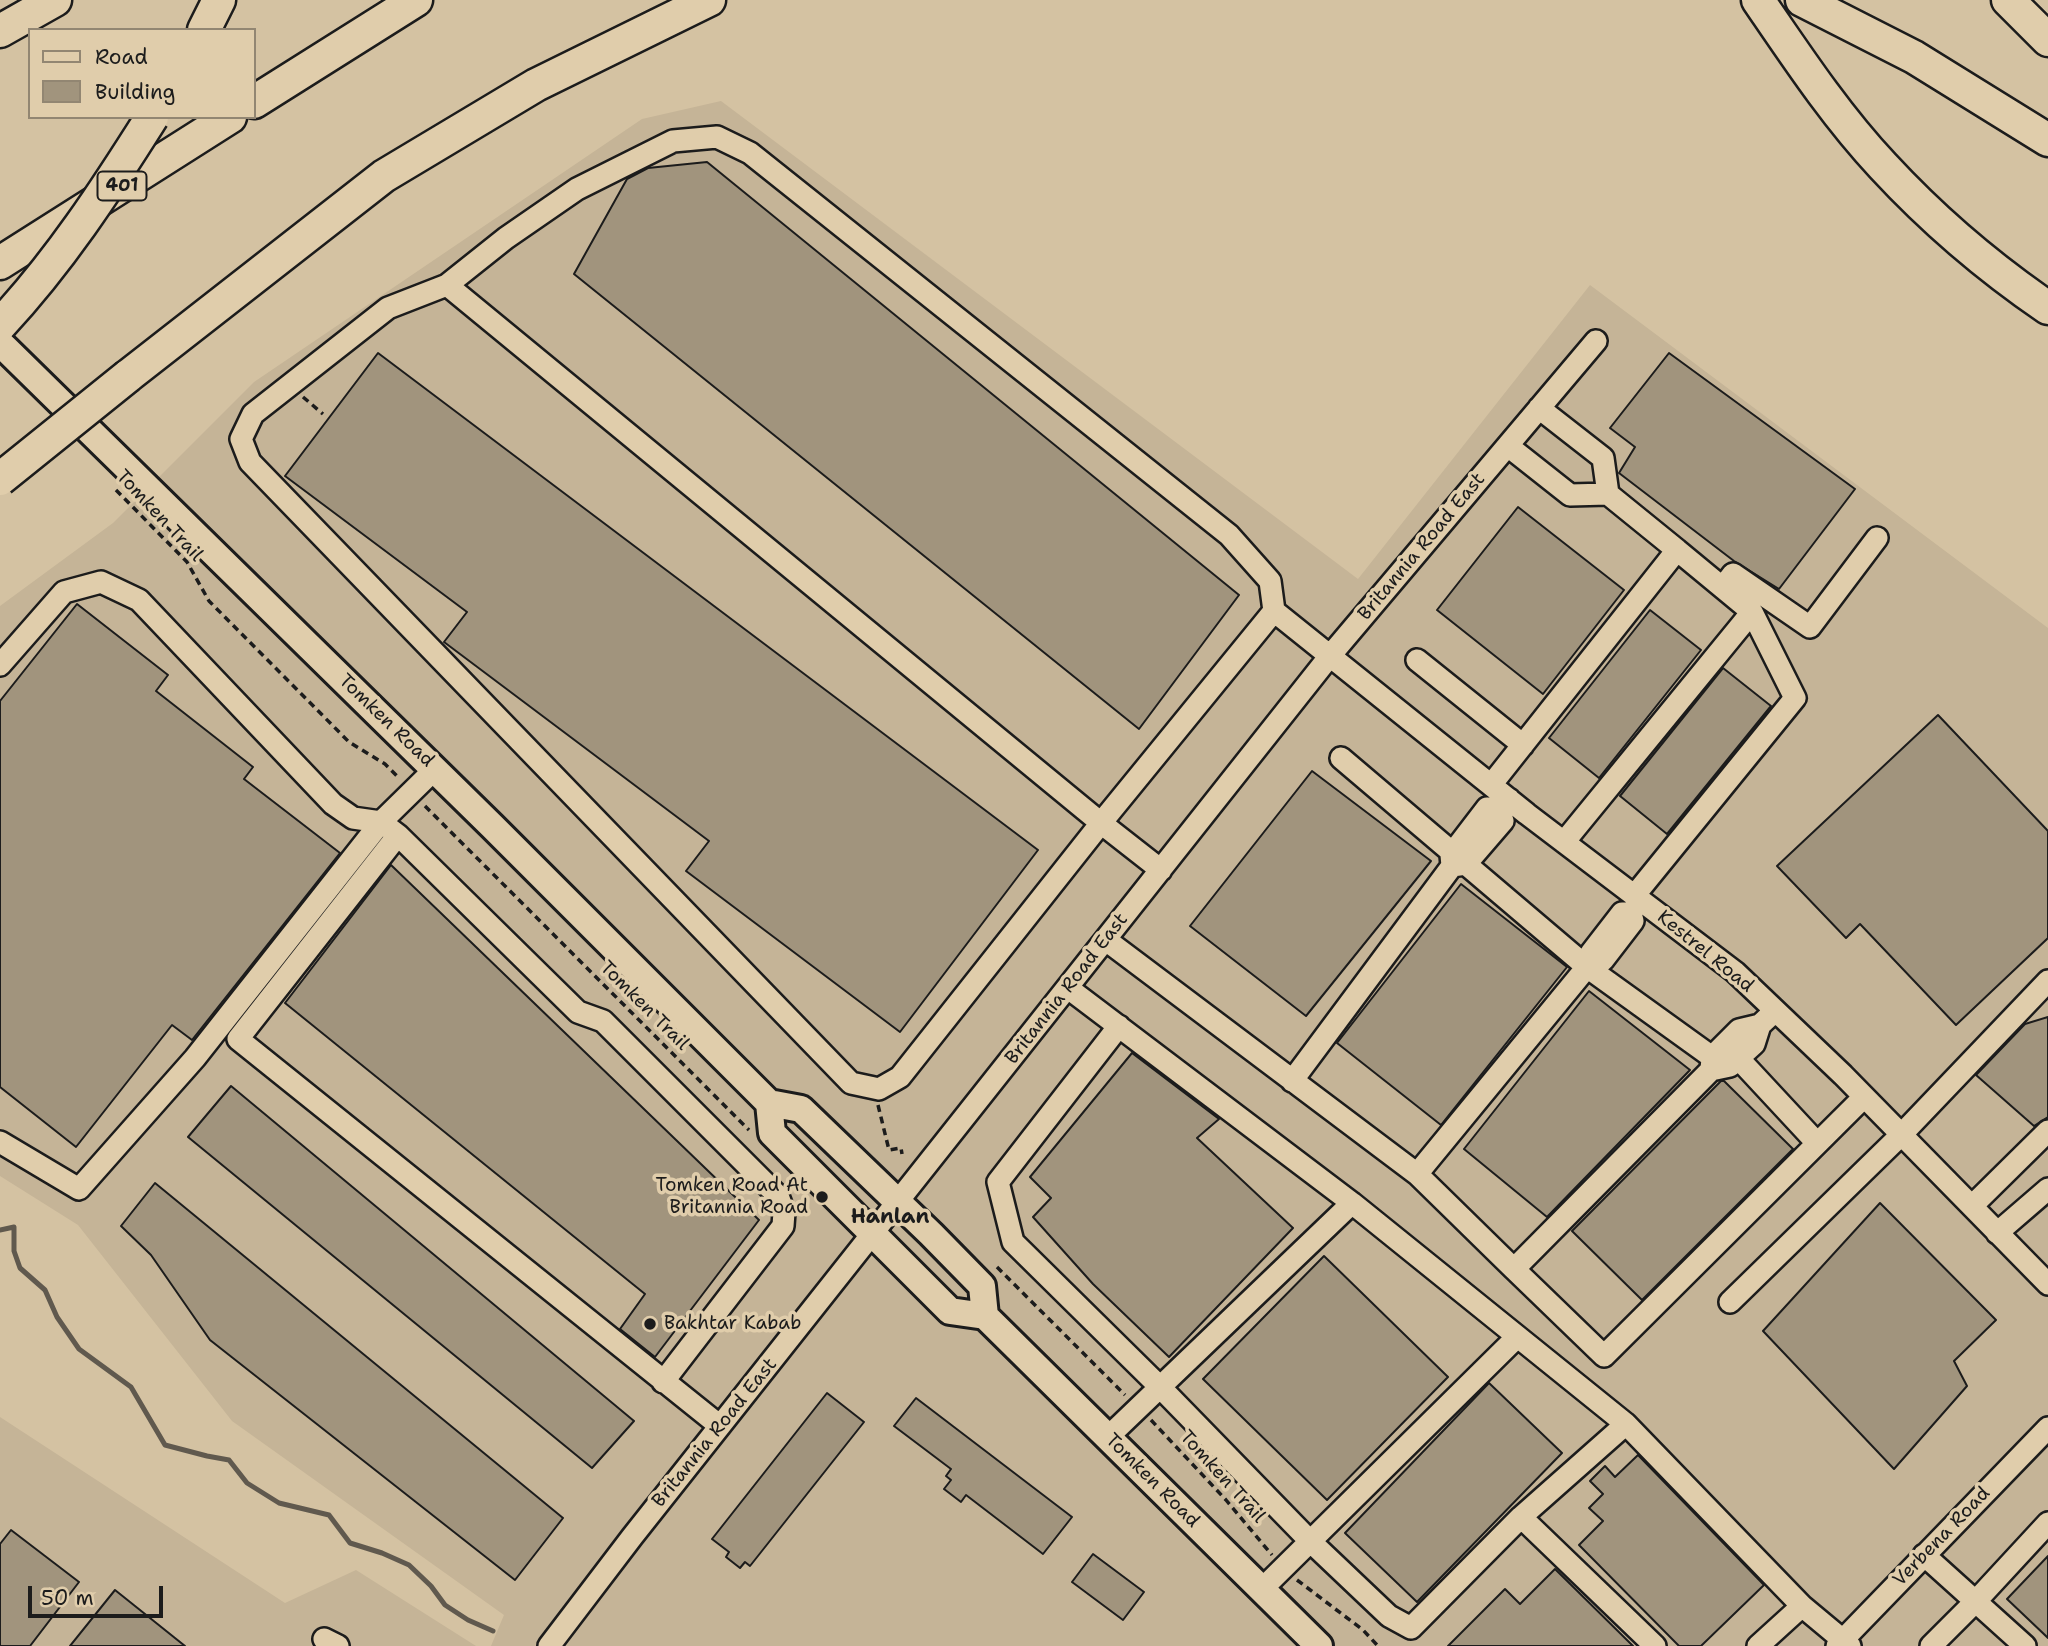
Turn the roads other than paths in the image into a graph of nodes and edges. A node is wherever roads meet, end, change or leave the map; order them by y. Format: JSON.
{"nodes":[{"id":1,"x":19,"y":0,"type":"edge"},
{"id":2,"x":55,"y":0,"type":"edge"},
{"id":3,"x":219,"y":0,"type":"edge"},
{"id":4,"x":416,"y":0,"type":"edge"},
{"id":5,"x":709,"y":0,"type":"edge"},
{"id":6,"x":1758,"y":0,"type":"edge"},
{"id":7,"x":1802,"y":0,"type":"edge"},
{"id":8,"x":2008,"y":0,"type":"edge"},
{"id":9,"x":0,"y":25,"type":"edge"},
{"id":10,"x":205,"y":28,"type":"edge"},
{"id":11,"x":0,"y":31,"type":"edge"},
{"id":12,"x":2048,"y":40,"type":"edge"},
{"id":13,"x":256,"y":101,"type":"edge"},
{"id":14,"x":151,"y":119,"type":"edge"},
{"id":15,"x":227,"y":119,"type":"edge"},
{"id":16,"x":2048,"y":140,"type":"edge"},
{"id":17,"x":7,"y":258,"type":"edge"},
{"id":18,"x":447,"y":285,"type":"junction"},
{"id":19,"x":2048,"y":308,"type":"edge"},
{"id":20,"x":0,"y":325,"type":"edge"},
{"id":21,"x":1596,"y":341,"type":"dead end"},
{"id":22,"x":0,"y":343,"type":"edge"},
{"id":23,"x":1539,"y":408,"type":"junction"},
{"id":24,"x":1507,"y":446,"type":"junction"},
{"id":25,"x":0,"y":479,"type":"edge"},
{"id":26,"x":1608,"y":494,"type":"junction"},
{"id":27,"x":1877,"y":538,"type":"dead end"},
{"id":28,"x":1677,"y":550,"type":"junction"},
{"id":29,"x":1723,"y":587,"type":"junction"},
{"id":30,"x":1275,"y":611,"type":"junction"},
{"id":31,"x":1752,"y":611,"type":"junction"},
{"id":32,"x":1329,"y":657,"type":"junction"},
{"id":33,"x":1417,"y":660,"type":"dead end"},
{"id":34,"x":0,"y":665,"type":"edge"},
{"id":35,"x":1523,"y":745,"type":"junction"},
{"id":36,"x":1340,"y":758,"type":"dead end"},
{"id":37,"x":435,"y":769,"type":"junction"},
{"id":38,"x":1491,"y":785,"type":"junction"},
{"id":39,"x":1504,"y":804,"type":"junction"},
{"id":40,"x":381,"y":822,"type":"junction"},
{"id":41,"x":1101,"y":823,"type":"junction"},
{"id":42,"x":398,"y":835,"type":"junction"},
{"id":43,"x":1564,"y":842,"type":"junction"},
{"id":44,"x":1457,"y":861,"type":"junction"},
{"id":45,"x":1161,"y":870,"type":"junction"},
{"id":46,"x":1635,"y":903,"type":"junction"},
{"id":47,"x":1106,"y":940,"type":"junction"},
{"id":48,"x":1589,"y":965,"type":"junction"},
{"id":49,"x":2048,"y":981,"type":"edge"},
{"id":50,"x":1068,"y":988,"type":"junction"},
{"id":51,"x":1768,"y":1018,"type":"junction"},
{"id":52,"x":1119,"y":1026,"type":"junction"},
{"id":53,"x":1738,"y":1058,"type":"junction"},
{"id":54,"x":1712,"y":1064,"type":"junction"},
{"id":55,"x":1292,"y":1081,"type":"junction"},
{"id":56,"x":1864,"y":1097,"type":"junction"},
{"id":57,"x":769,"y":1103,"type":"junction"},
{"id":58,"x":2048,"y":1131,"type":"edge"},
{"id":59,"x":1901,"y":1135,"type":"junction"},
{"id":60,"x":0,"y":1142,"type":"edge"},
{"id":61,"x":1817,"y":1143,"type":"junction"},
{"id":62,"x":1417,"y":1174,"type":"junction"},
{"id":63,"x":2048,"y":1189,"type":"edge"},
{"id":64,"x":898,"y":1203,"type":"junction"},
{"id":65,"x":1352,"y":1203,"type":"junction"},
{"id":66,"x":1972,"y":1206,"type":"junction"},
{"id":67,"x":1997,"y":1233,"type":"junction"},
{"id":68,"x":872,"y":1234,"type":"junction"},
{"id":69,"x":1514,"y":1269,"type":"junction"},
{"id":70,"x":2048,"y":1284,"type":"edge"},
{"id":71,"x":1730,"y":1302,"type":"dead end"},
{"id":72,"x":985,"y":1316,"type":"junction"},
{"id":73,"x":1516,"y":1338,"type":"junction"},
{"id":74,"x":663,"y":1382,"type":"junction"},
{"id":75,"x":1160,"y":1387,"type":"junction"},
{"id":76,"x":1626,"y":1424,"type":"junction"},
{"id":77,"x":720,"y":1426,"type":"junction"},
{"id":78,"x":2048,"y":1427,"type":"edge"},
{"id":79,"x":1108,"y":1437,"type":"junction"},
{"id":80,"x":1521,"y":1517,"type":"junction"},
{"id":81,"x":2048,"y":1523,"type":"edge"},
{"id":82,"x":1310,"y":1541,"type":"junction"},
{"id":83,"x":1924,"y":1555,"type":"junction"},
{"id":84,"x":1262,"y":1589,"type":"junction"},
{"id":85,"x":1975,"y":1602,"type":"junction"},
{"id":86,"x":1802,"y":1606,"type":"junction"},
{"id":87,"x":1843,"y":1644,"type":"edge"},
{"id":88,"x":549,"y":1646,"type":"edge"},
{"id":89,"x":1319,"y":1646,"type":"edge"},
{"id":90,"x":1655,"y":1646,"type":"edge"},
{"id":91,"x":1758,"y":1646,"type":"edge"},
{"id":92,"x":1931,"y":1646,"type":"edge"},
{"id":93,"x":2025,"y":1646,"type":"edge"}],
"edges":[{"from":1,"to":9,"type":"highway"},
{"from":2,"to":11,"type":"highway"},
{"from":3,"to":10,"type":"highway"},
{"from":4,"to":13,"type":"highway"},
{"from":5,"to":25,"type":"highway","bridge":true},
{"from":6,"to":19,"type":"highway"},
{"from":7,"to":16,"type":"highway"},
{"from":8,"to":12,"type":"highway"},
{"from":14,"to":20,"type":"highway","bridge":true},
{"from":15,"to":17,"type":"highway","number":"401"},
{"from":18,"to":30,"type":"street"},
{"from":18,"to":41,"type":"street"},
{"from":18,"to":41,"type":"street"},
{"from":21,"to":23,"type":"street","name":"Britannia Road East"},
{"from":22,"to":37,"type":"main road","name":"Tomken Road"},
{"from":23,"to":24,"type":"street","name":"Britannia Road East"},
{"from":23,"to":26,"type":"street"},
{"from":24,"to":26,"type":"street"},
{"from":24,"to":32,"type":"street","name":"Britannia Road East"},
{"from":26,"to":28,"type":"street"},
{"from":27,"to":29,"type":"street"},
{"from":28,"to":29,"type":"street"},
{"from":28,"to":35,"type":"street"},
{"from":29,"to":31,"type":"street"},
{"from":30,"to":32,"type":"street","name":"Kestrel Road"},
{"from":30,"to":41,"type":"street"},
{"from":31,"to":43,"type":"street"},
{"from":31,"to":46,"type":"street"},
{"from":32,"to":38,"type":"street","name":"Kestrel Road"},
{"from":32,"to":45,"type":"street","name":"Britannia Road East"},
{"from":33,"to":35,"type":"street"},
{"from":34,"to":40,"type":"street"},
{"from":35,"to":38,"type":"street"},
{"from":36,"to":44,"type":"street"},
{"from":37,"to":40,"type":"street"},
{"from":37,"to":57,"type":"main road","name":"Tomken Road"},
{"from":38,"to":39,"type":"street","name":"Kestrel Road"},
{"from":39,"to":43,"type":"street","name":"Kestrel Road"},
{"from":39,"to":44,"type":"street"},
{"from":40,"to":42,"type":"street"},
{"from":40,"to":60,"type":"street"},
{"from":41,"to":45,"type":"street"},
{"from":42,"to":74,"type":"street"},
{"from":42,"to":74,"type":"street"},
{"from":43,"to":46,"type":"street","name":"Kestrel Road"},
{"from":44,"to":48,"type":"street"},
{"from":44,"to":55,"type":"street"},
{"from":45,"to":47,"type":"street","name":"Britannia Road East"},
{"from":46,"to":48,"type":"street"},
{"from":46,"to":51,"type":"street","name":"Kestrel Road"},
{"from":47,"to":50,"type":"street","name":"Britannia Road East"},
{"from":47,"to":55,"type":"street"},
{"from":48,"to":54,"type":"street"},
{"from":48,"to":62,"type":"street"},
{"from":49,"to":59,"type":"street"},
{"from":50,"to":52,"type":"street"},
{"from":50,"to":64,"type":"street","name":"Britannia Road East"},
{"from":51,"to":53,"type":"street"},
{"from":51,"to":54,"type":"street"},
{"from":51,"to":56,"type":"street","name":"Kestrel Road"},
{"from":52,"to":65,"type":"street"},
{"from":52,"to":75,"type":"street"},
{"from":53,"to":54,"type":"street"},
{"from":53,"to":61,"type":"street"},
{"from":54,"to":69,"type":"street"},
{"from":55,"to":62,"type":"street"},
{"from":56,"to":59,"type":"street","name":"Kestrel Road"},
{"from":56,"to":61,"type":"street"},
{"from":57,"to":64,"type":"main road"},
{"from":57,"to":68,"type":"main road"},
{"from":58,"to":66,"type":"street"},
{"from":59,"to":66,"type":"street","name":"Kestrel Road"},
{"from":59,"to":71,"type":"street"},
{"from":61,"to":69,"type":"street"},
{"from":62,"to":69,"type":"street"},
{"from":63,"to":67,"type":"street"},
{"from":64,"to":68,"type":"street","name":"Britannia Road East"},
{"from":64,"to":72,"type":"main road"},
{"from":65,"to":73,"type":"street"},
{"from":65,"to":75,"type":"street"},
{"from":66,"to":67,"type":"street","name":"Kestrel Road"},
{"from":67,"to":70,"type":"street","name":"Kestrel Road"},
{"from":68,"to":72,"type":"main road"},
{"from":68,"to":77,"type":"street","name":"Britannia Road East"},
{"from":72,"to":79,"type":"main road","name":"Tomken Road"},
{"from":73,"to":76,"type":"street"},
{"from":73,"to":82,"type":"street"},
{"from":74,"to":77,"type":"street"},
{"from":75,"to":79,"type":"street"},
{"from":75,"to":82,"type":"street"},
{"from":76,"to":80,"type":"street"},
{"from":76,"to":86,"type":"street"},
{"from":77,"to":88,"type":"street","name":"Britannia Road East"},
{"from":78,"to":83,"type":"street","name":"Verbena Road"},
{"from":79,"to":84,"type":"main road","name":"Tomken Road"},
{"from":80,"to":82,"type":"street"},
{"from":80,"to":90,"type":"street"},
{"from":81,"to":85,"type":"street"},
{"from":82,"to":84,"type":"street"},
{"from":83,"to":85,"type":"street"},
{"from":83,"to":87,"type":"street","name":"Verbena Road"},
{"from":84,"to":89,"type":"main road","name":"Tomken Road"},
{"from":85,"to":92,"type":"street"},
{"from":85,"to":93,"type":"street"},
{"from":86,"to":87,"type":"street"},
{"from":86,"to":91,"type":"street"}]}
